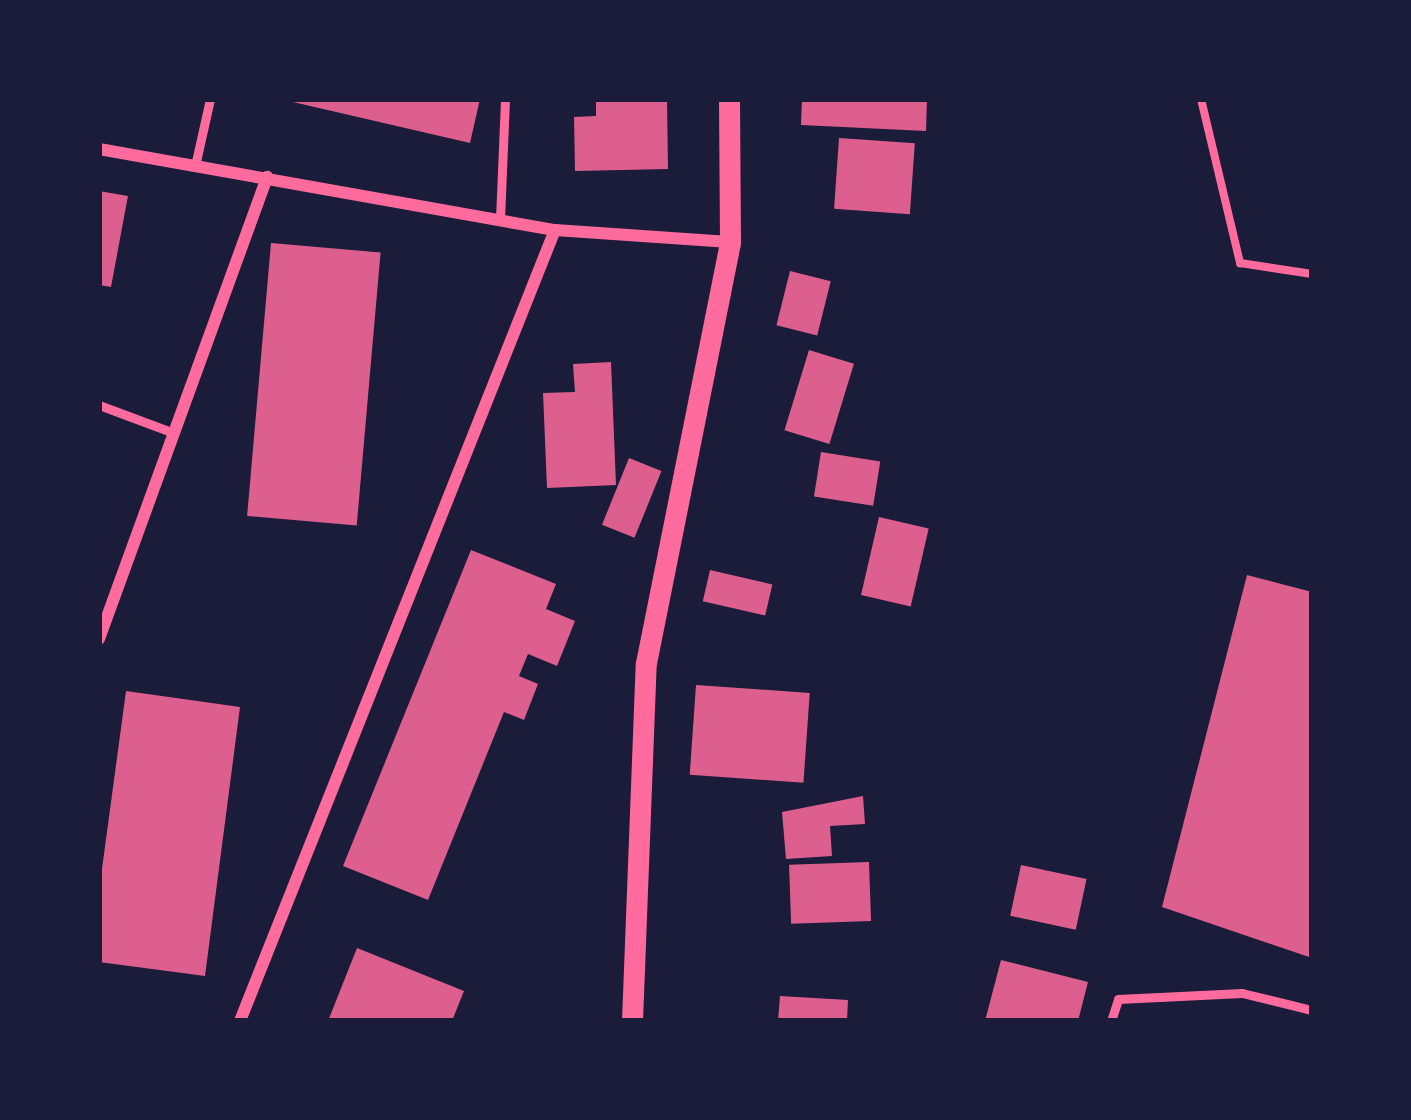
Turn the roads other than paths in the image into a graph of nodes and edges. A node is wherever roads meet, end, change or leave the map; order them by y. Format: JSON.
{"nodes":[{"id":1,"x":210,"y":99,"type":"edge"},
{"id":2,"x":505,"y":99,"type":"edge"},
{"id":3,"x":729,"y":99,"type":"edge"},
{"id":4,"x":99,"y":149,"type":"edge"},
{"id":5,"x":195,"y":166,"type":"junction"},
{"id":6,"x":267,"y":177,"type":"junction"},
{"id":7,"x":500,"y":219,"type":"junction"},
{"id":8,"x":555,"y":230,"type":"junction"},
{"id":9,"x":730,"y":242,"type":"junction"},
{"id":10,"x":99,"y":405,"type":"edge"},
{"id":11,"x":174,"y":433,"type":"junction"},
{"id":12,"x":99,"y":639,"type":"edge"},
{"id":13,"x":1312,"y":1010,"type":"edge"},
{"id":14,"x":240,"y":1021,"type":"edge"},
{"id":15,"x":632,"y":1021,"type":"edge"},
{"id":16,"x":1111,"y":1021,"type":"edge"}],
"edges":[{"from":1,"to":5,"type":"lane"},
{"from":2,"to":7,"type":"lane"},
{"from":3,"to":9,"type":"street"},
{"from":4,"to":5,"type":"street"},
{"from":5,"to":6,"type":"street"},
{"from":6,"to":7,"type":"street"},
{"from":6,"to":11,"type":"street"},
{"from":7,"to":8,"type":"street"},
{"from":8,"to":9,"type":"street"},
{"from":8,"to":14,"type":"street"},
{"from":9,"to":15,"type":"street"},
{"from":10,"to":11,"type":"lane"},
{"from":11,"to":12,"type":"street"},
{"from":13,"to":16,"type":"lane"}]}
